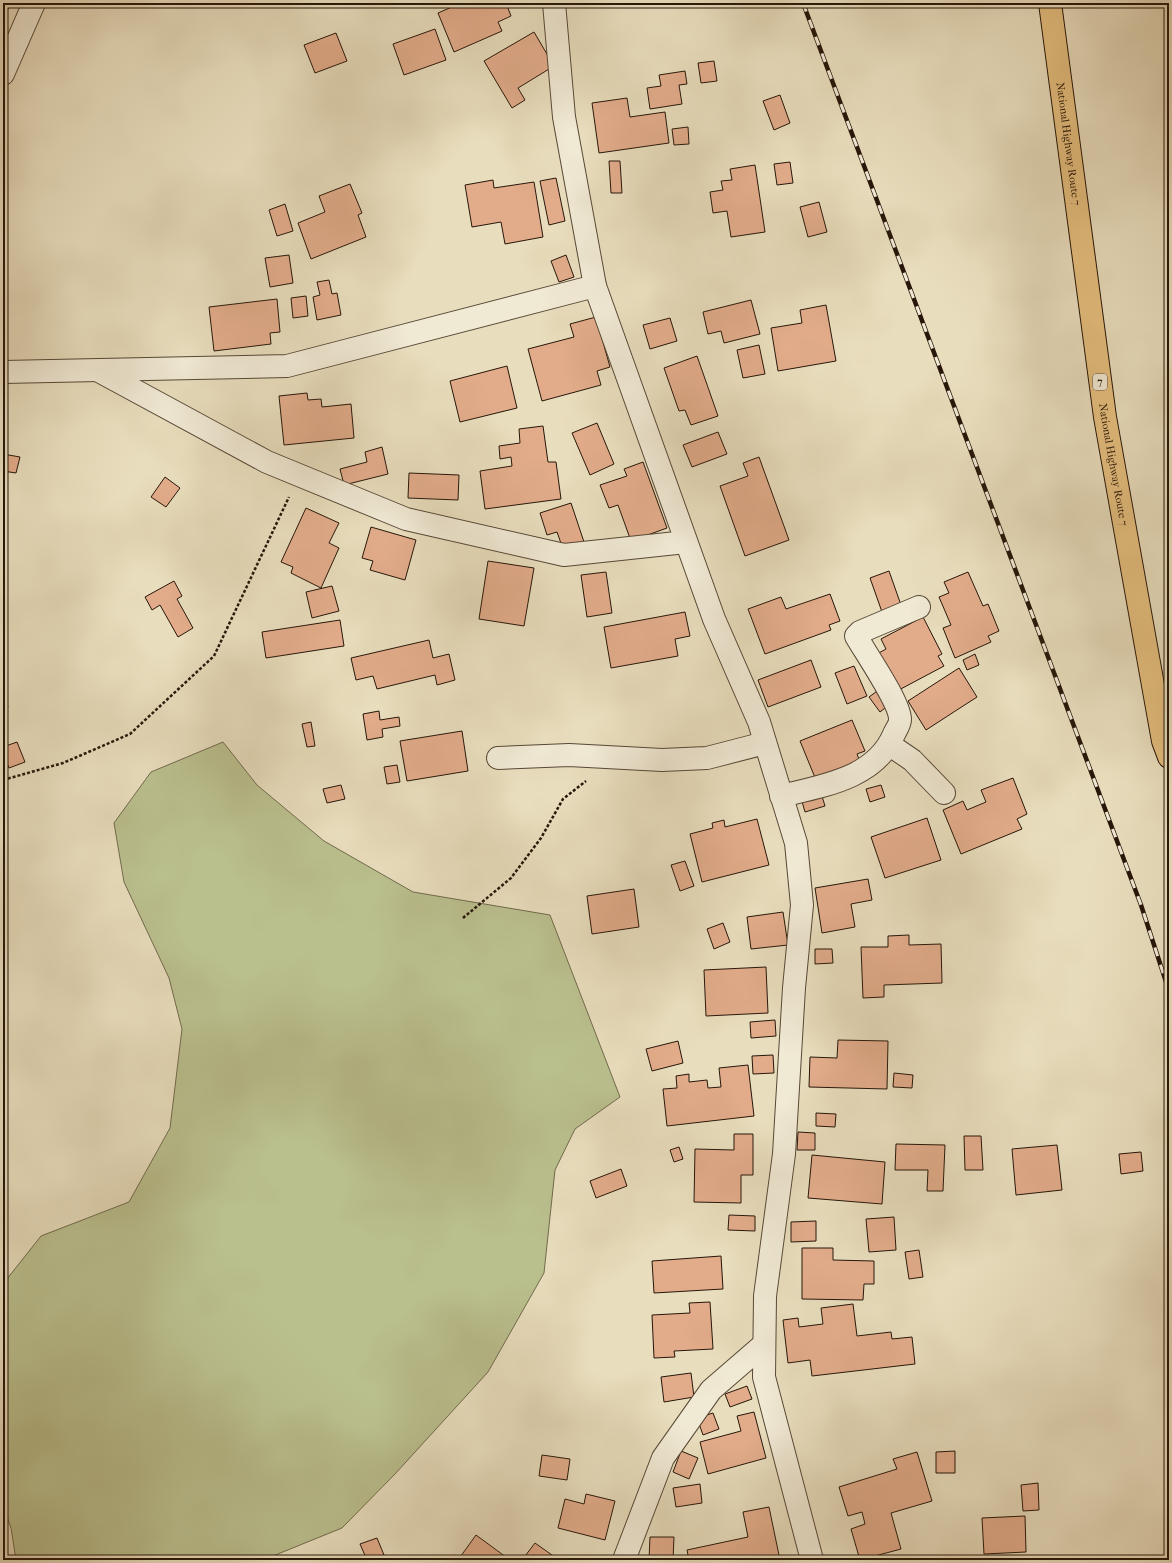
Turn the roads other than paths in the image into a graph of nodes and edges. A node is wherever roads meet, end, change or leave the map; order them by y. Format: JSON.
{"nodes":[{"id":1,"x":34,"y":3,"type":"edge"},
{"id":2,"x":554,"y":3,"type":"edge"},
{"id":3,"x":1050,"y":3,"type":"edge"},
{"id":4,"x":3,"y":74,"type":"edge"},
{"id":5,"x":595,"y":286,"type":"junction"},
{"id":6,"x":99,"y":370,"type":"junction"},
{"id":7,"x":3,"y":372,"type":"edge"},
{"id":8,"x":686,"y":542,"type":"junction"},
{"id":9,"x":919,"y":607,"type":"dead end"},
{"id":10,"x":765,"y":743,"type":"junction"},
{"id":11,"x":890,"y":745,"type":"junction"},
{"id":12,"x":1169,"y":757,"type":"edge"},
{"id":13,"x":498,"y":758,"type":"dead end"},
{"id":14,"x":944,"y":793,"type":"dead end"},
{"id":15,"x":781,"y":796,"type":"junction"},
{"id":16,"x":763,"y":1346,"type":"junction"},
{"id":17,"x":624,"y":1560,"type":"edge"},
{"id":18,"x":812,"y":1560,"type":"edge"}],
"edges":[{"from":1,"to":4,"type":"street"},
{"from":2,"to":5,"type":"street"},
{"from":3,"to":12,"type":"highway","name":"National Highway Route 7","number":"7"},
{"from":5,"to":6,"type":"street"},
{"from":5,"to":8,"type":"street"},
{"from":6,"to":7,"type":"street"},
{"from":6,"to":8,"type":"street"},
{"from":8,"to":10,"type":"street"},
{"from":9,"to":11,"type":"street"},
{"from":10,"to":13,"type":"street"},
{"from":10,"to":15,"type":"street"},
{"from":11,"to":14,"type":"street"},
{"from":11,"to":15,"type":"street"},
{"from":15,"to":16,"type":"street"},
{"from":16,"to":17,"type":"street"},
{"from":16,"to":18,"type":"street"}]}
